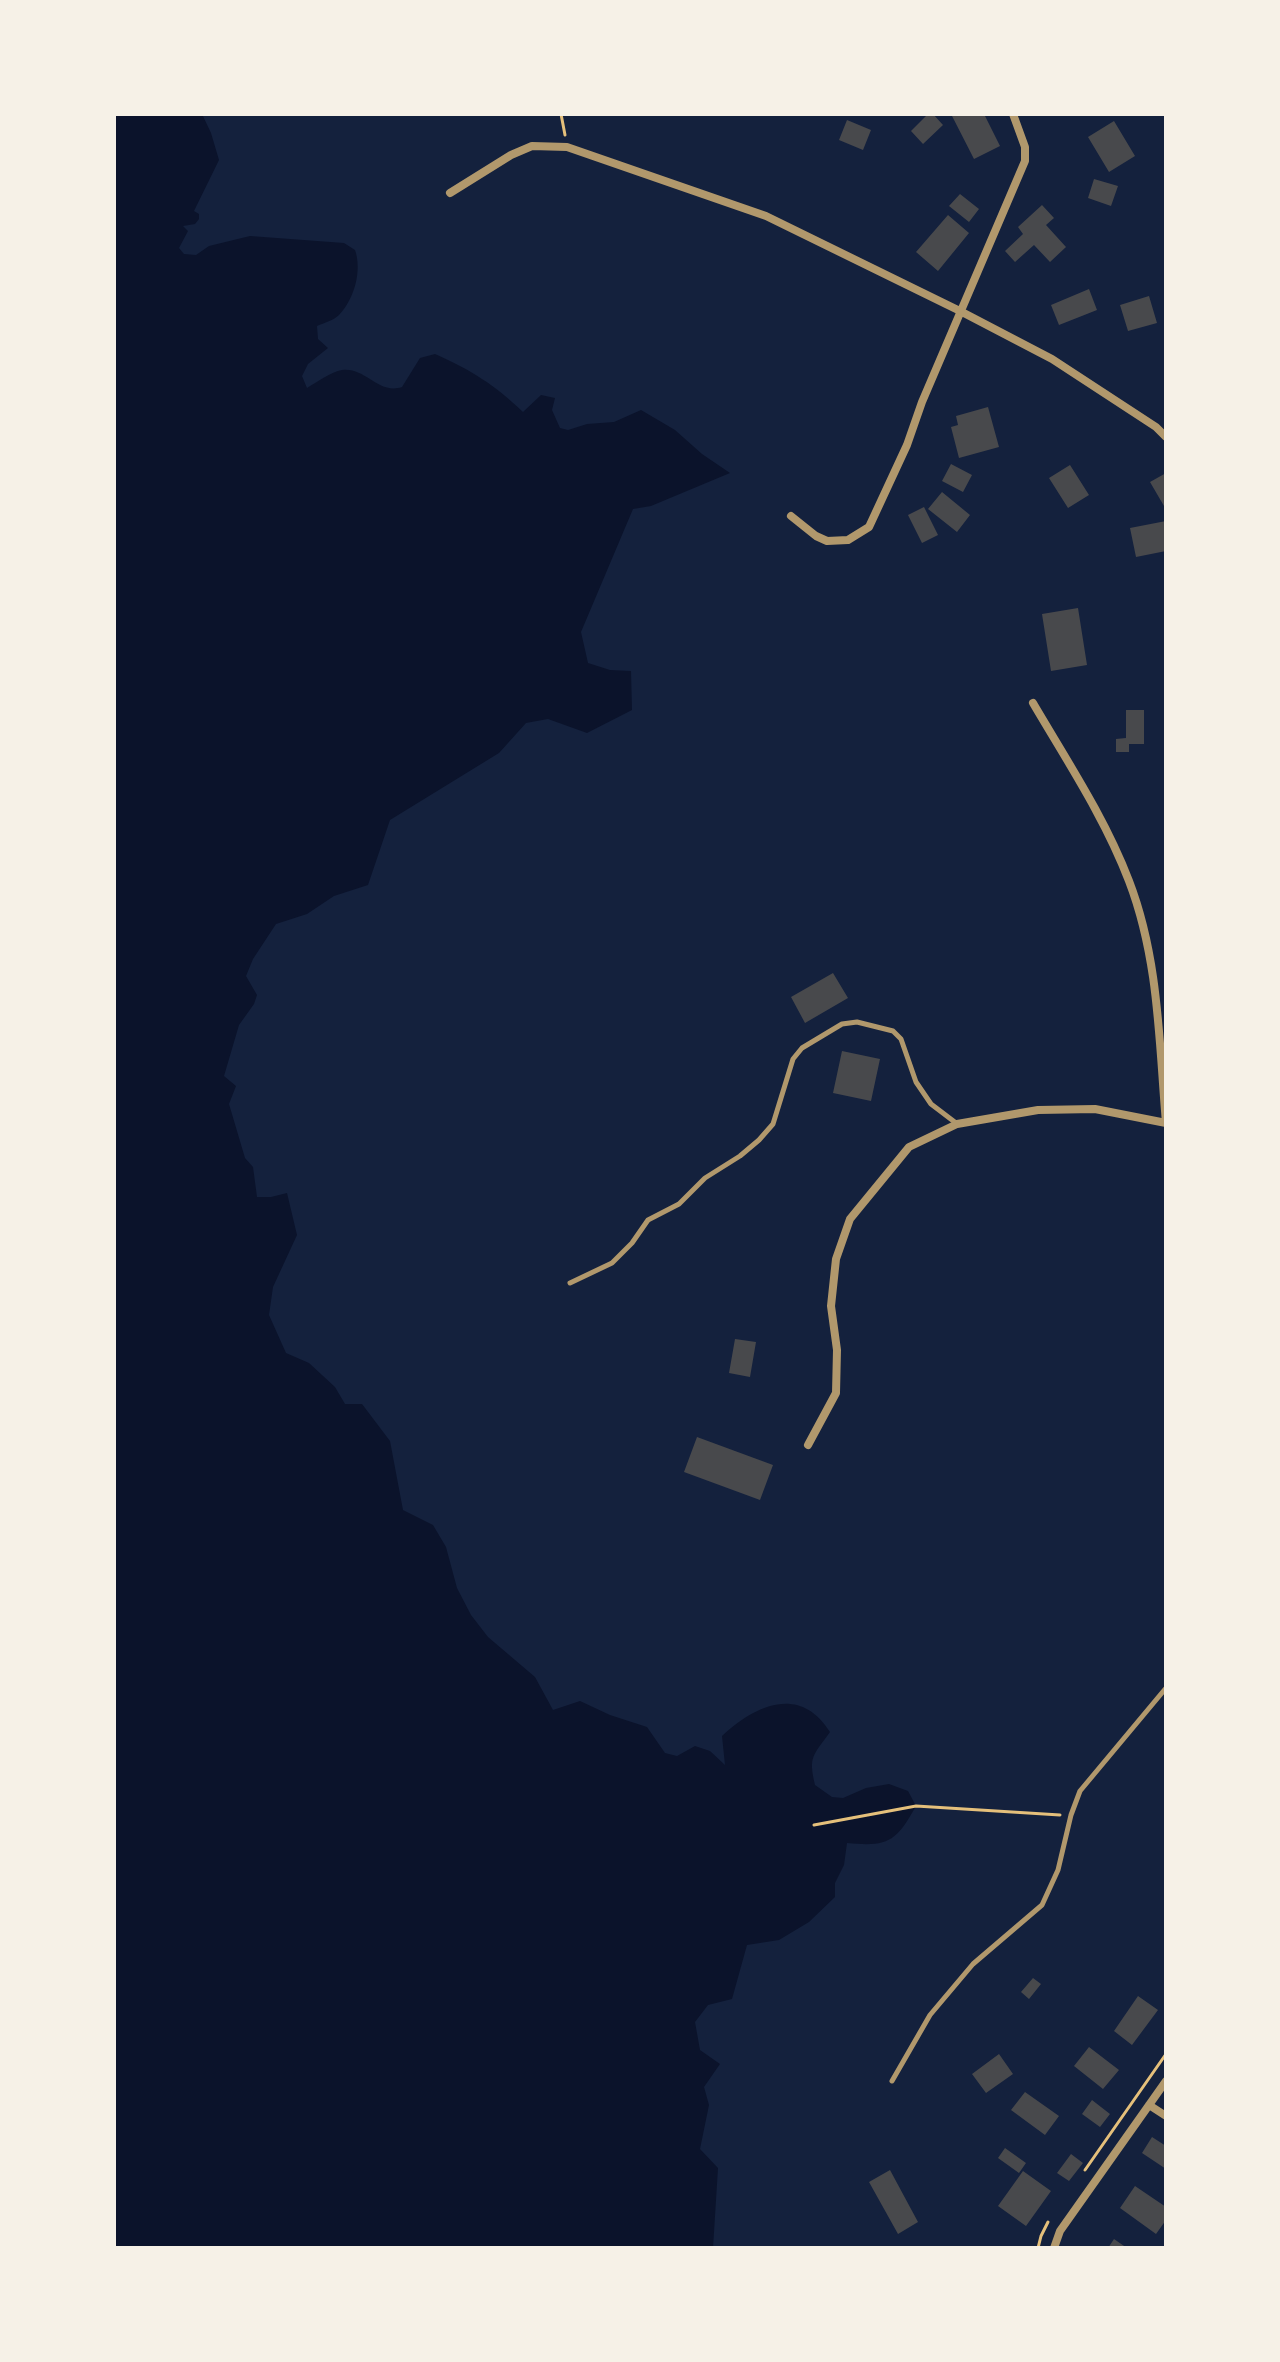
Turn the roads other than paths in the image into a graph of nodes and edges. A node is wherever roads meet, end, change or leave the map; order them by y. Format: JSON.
{"nodes":[{"id":1,"x":1013,"y":114,"type":"edge"},
{"id":2,"x":450,"y":193,"type":"dead end"},
{"id":3,"x":960,"y":311,"type":"junction"},
{"id":4,"x":1166,"y":437,"type":"edge"},
{"id":5,"x":791,"y":516,"type":"dead end"},
{"id":6,"x":1033,"y":703,"type":"dead end"},
{"id":7,"x":1166,"y":1123,"type":"edge"},
{"id":8,"x":957,"y":1124,"type":"junction"},
{"id":9,"x":570,"y":1283,"type":"dead end"},
{"id":10,"x":808,"y":1445,"type":"dead end"},
{"id":11,"x":1166,"y":1688,"type":"edge"},
{"id":12,"x":892,"y":2081,"type":"dead end"},
{"id":13,"x":1166,"y":2081,"type":"edge"},
{"id":14,"x":1149,"y":2105,"type":"junction"},
{"id":15,"x":1166,"y":2116,"type":"edge"},
{"id":16,"x":1054,"y":2248,"type":"edge"}],
"edges":[{"from":1,"to":3,"type":"street"},
{"from":2,"to":3,"type":"street"},
{"from":3,"to":4,"type":"street"},
{"from":3,"to":5,"type":"street"},
{"from":6,"to":7,"type":"street"},
{"from":7,"to":8,"type":"street"},
{"from":8,"to":9,"type":"lane"},
{"from":8,"to":10,"type":"street"},
{"from":11,"to":12,"type":"lane"},
{"from":13,"to":14,"type":"street"},
{"from":14,"to":15,"type":"street"},
{"from":14,"to":16,"type":"street"}]}
